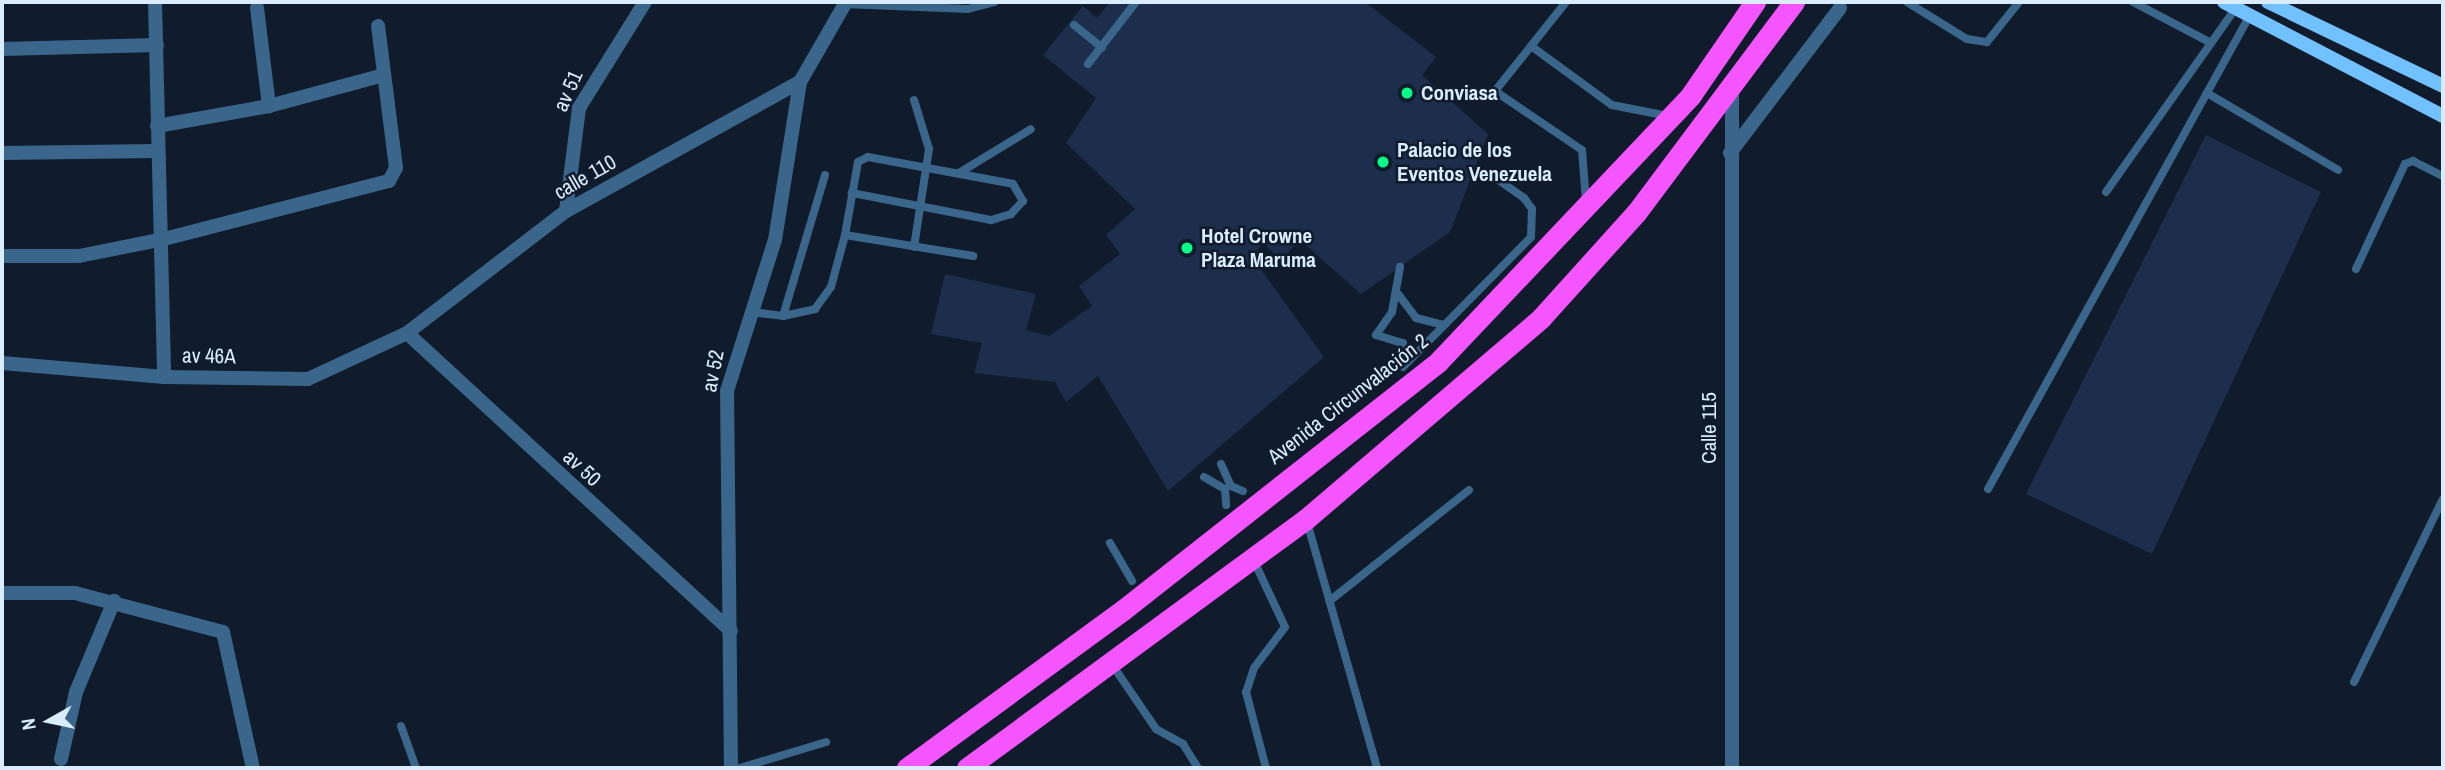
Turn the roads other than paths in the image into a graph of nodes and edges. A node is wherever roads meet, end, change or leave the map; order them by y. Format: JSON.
{"nodes":[{"id":1,"x":155,"y":2,"type":"edge"},
{"id":2,"x":645,"y":2,"type":"edge"},
{"id":3,"x":994,"y":2,"type":"edge"},
{"id":4,"x":1136,"y":2,"type":"edge"},
{"id":5,"x":1566,"y":2,"type":"edge"},
{"id":6,"x":1755,"y":2,"type":"edge"},
{"id":7,"x":1794,"y":2,"type":"edge"},
{"id":8,"x":1907,"y":2,"type":"edge"},
{"id":9,"x":2019,"y":2,"type":"edge"},
{"id":10,"x":2133,"y":2,"type":"edge"},
{"id":11,"x":2268,"y":2,"type":"edge"},
{"id":12,"x":846,"y":3,"type":"edge"},
{"id":13,"x":2230,"y":5,"type":"edge"},
{"id":14,"x":257,"y":8,"type":"dead end"},
{"id":15,"x":1840,"y":8,"type":"dead end"},
{"id":16,"x":2250,"y":15,"type":"junction"},
{"id":17,"x":1074,"y":25,"type":"dead end"},
{"id":18,"x":378,"y":26,"type":"dead end"},
{"id":19,"x":2211,"y":43,"type":"junction"},
{"id":20,"x":157,"y":45,"type":"junction"},
{"id":21,"x":1531,"y":46,"type":"junction"},
{"id":22,"x":1101,"y":48,"type":"junction"},
{"id":23,"x":2,"y":49,"type":"edge"},
{"id":24,"x":1088,"y":64,"type":"dead end"},
{"id":25,"x":384,"y":75,"type":"junction"},
{"id":26,"x":800,"y":82,"type":"junction"},
{"id":27,"x":2443,"y":86,"type":"edge"},
{"id":28,"x":1732,"y":88,"type":"junction"},
{"id":29,"x":2207,"y":93,"type":"junction"},
{"id":30,"x":914,"y":100,"type":"dead end"},
{"id":31,"x":269,"y":106,"type":"junction"},
{"id":32,"x":2443,"y":116,"type":"edge"},
{"id":33,"x":1671,"y":117,"type":"junction"},
{"id":34,"x":157,"y":127,"type":"junction"},
{"id":35,"x":1031,"y":129,"type":"dead end"},
{"id":36,"x":157,"y":151,"type":"junction"},
{"id":37,"x":2,"y":153,"type":"edge"},
{"id":38,"x":1730,"y":153,"type":"junction"},
{"id":39,"x":928,"y":168,"type":"junction"},
{"id":40,"x":2338,"y":170,"type":"dead end"},
{"id":41,"x":959,"y":173,"type":"junction"},
{"id":42,"x":1473,"y":174,"type":"dead end"},
{"id":43,"x":825,"y":175,"type":"dead end"},
{"id":44,"x":2443,"y":176,"type":"edge"},
{"id":45,"x":2106,"y":192,"type":"dead end"},
{"id":46,"x":852,"y":193,"type":"junction"},
{"id":47,"x":1586,"y":207,"type":"junction"},
{"id":48,"x":920,"y":209,"type":"junction"},
{"id":49,"x":566,"y":211,"type":"junction"},
{"id":50,"x":845,"y":234,"type":"junction"},
{"id":51,"x":164,"y":239,"type":"junction"},
{"id":52,"x":914,"y":247,"type":"junction"},
{"id":53,"x":2,"y":256,"type":"edge"},
{"id":54,"x":974,"y":257,"type":"dead end"},
{"id":55,"x":1400,"y":267,"type":"dead end"},
{"id":56,"x":2356,"y":269,"type":"dead end"},
{"id":57,"x":1398,"y":294,"type":"junction"},
{"id":58,"x":747,"y":312,"type":"junction"},
{"id":59,"x":783,"y":316,"type":"junction"},
{"id":60,"x":1444,"y":325,"type":"junction"},
{"id":61,"x":407,"y":333,"type":"junction"},
{"id":62,"x":2,"y":363,"type":"edge"},
{"id":63,"x":164,"y":377,"type":"junction"},
{"id":64,"x":1221,"y":464,"type":"dead end"},
{"id":65,"x":1204,"y":477,"type":"dead end"},
{"id":66,"x":1988,"y":489,"type":"dead end"},
{"id":67,"x":1469,"y":490,"type":"dead end"},
{"id":68,"x":1243,"y":491,"type":"dead end"},
{"id":69,"x":2443,"y":499,"type":"edge"},
{"id":70,"x":1226,"y":505,"type":"dead end"},
{"id":71,"x":1306,"y":519,"type":"junction"},
{"id":72,"x":1110,"y":543,"type":"dead end"},
{"id":73,"x":1253,"y":559,"type":"junction"},
{"id":74,"x":1132,"y":581,"type":"dead end"},
{"id":75,"x":2,"y":593,"type":"edge"},
{"id":76,"x":1332,"y":599,"type":"junction"},
{"id":77,"x":114,"y":601,"type":"junction"},
{"id":78,"x":731,"y":631,"type":"junction"},
{"id":79,"x":1111,"y":663,"type":"junction"},
{"id":80,"x":2354,"y":682,"type":"dead end"},
{"id":81,"x":401,"y":726,"type":"dead end"},
{"id":82,"x":826,"y":742,"type":"dead end"},
{"id":83,"x":61,"y":759,"type":"dead end"},
{"id":84,"x":251,"y":767,"type":"edge"},
{"id":85,"x":416,"y":768,"type":"edge"},
{"id":86,"x":731,"y":768,"type":"edge"},
{"id":87,"x":740,"y":768,"type":"edge"},
{"id":88,"x":907,"y":768,"type":"edge"},
{"id":89,"x":967,"y":768,"type":"edge"},
{"id":90,"x":1198,"y":768,"type":"edge"},
{"id":91,"x":1266,"y":768,"type":"edge"},
{"id":92,"x":1377,"y":768,"type":"edge"},
{"id":93,"x":1732,"y":768,"type":"edge"}],
"edges":[{"from":1,"to":20,"type":"street"},
{"from":2,"to":49,"type":"street","name":"av 51"},
{"from":3,"to":12,"type":"lane"},
{"from":4,"to":22,"type":"lane"},
{"from":5,"to":21,"type":"lane"},
{"from":6,"to":33,"type":"highway","name":"Avenida Circunvalación 2"},
{"from":7,"to":28,"type":"highway"},
{"from":8,"to":9,"type":"lane"},
{"from":10,"to":19,"type":"lane"},
{"from":11,"to":27,"type":"street"},
{"from":12,"to":26,"type":"street","name":"av 52"},
{"from":13,"to":16,"type":"street"},
{"from":13,"to":19,"type":"lane"},
{"from":14,"to":31,"type":"street"},
{"from":15,"to":38,"type":"street"},
{"from":16,"to":29,"type":"lane"},
{"from":16,"to":32,"type":"street"},
{"from":17,"to":22,"type":"lane"},
{"from":18,"to":25,"type":"street"},
{"from":19,"to":45,"type":"lane"},
{"from":20,"to":23,"type":"street"},
{"from":20,"to":34,"type":"street"},
{"from":21,"to":33,"type":"lane"},
{"from":21,"to":47,"type":"lane"},
{"from":22,"to":24,"type":"lane"},
{"from":25,"to":31,"type":"street"},
{"from":25,"to":51,"type":"street"},
{"from":26,"to":49,"type":"street","name":"calle 110"},
{"from":26,"to":58,"type":"street","name":"av 52"},
{"from":28,"to":38,"type":"street","name":"Calle 115"},
{"from":28,"to":71,"type":"highway"},
{"from":29,"to":40,"type":"lane"},
{"from":29,"to":66,"type":"lane"},
{"from":30,"to":39,"type":"lane"},
{"from":31,"to":34,"type":"street"},
{"from":33,"to":47,"type":"highway","name":"Avenida Circunvalación 2"},
{"from":34,"to":36,"type":"street"},
{"from":35,"to":41,"type":"lane"},
{"from":36,"to":37,"type":"street"},
{"from":36,"to":51,"type":"street"},
{"from":38,"to":93,"type":"street","name":"Calle 115"},
{"from":39,"to":41,"type":"lane"},
{"from":39,"to":46,"type":"lane"},
{"from":39,"to":48,"type":"lane"},
{"from":41,"to":48,"type":"lane"},
{"from":42,"to":60,"type":"lane"},
{"from":43,"to":59,"type":"lane"},
{"from":44,"to":56,"type":"lane"},
{"from":46,"to":48,"type":"lane"},
{"from":46,"to":50,"type":"lane"},
{"from":47,"to":88,"type":"highway","name":"Avenida Circunvalación 2"},
{"from":48,"to":52,"type":"lane"},
{"from":49,"to":61,"type":"street","name":"calle 110"},
{"from":50,"to":52,"type":"lane"},
{"from":50,"to":59,"type":"lane"},
{"from":51,"to":53,"type":"street"},
{"from":51,"to":63,"type":"street"},
{"from":52,"to":54,"type":"lane"},
{"from":55,"to":57,"type":"lane"},
{"from":57,"to":60,"type":"lane"},
{"from":57,"to":60,"type":"lane"},
{"from":58,"to":59,"type":"lane"},
{"from":58,"to":78,"type":"street","name":"av 52"},
{"from":61,"to":63,"type":"street","name":"av 46A"},
{"from":61,"to":78,"type":"street","name":"av 50"},
{"from":62,"to":63,"type":"street","name":"av 46A"},
{"from":64,"to":68,"type":"lane"},
{"from":65,"to":70,"type":"lane"},
{"from":67,"to":76,"type":"lane"},
{"from":69,"to":80,"type":"lane"},
{"from":71,"to":73,"type":"highway"},
{"from":71,"to":76,"type":"lane"},
{"from":72,"to":74,"type":"lane"},
{"from":73,"to":79,"type":"highway"},
{"from":73,"to":91,"type":"lane"},
{"from":75,"to":77,"type":"street"},
{"from":76,"to":92,"type":"lane"},
{"from":77,"to":83,"type":"street"},
{"from":77,"to":84,"type":"street"},
{"from":78,"to":86,"type":"street","name":"av 52"},
{"from":79,"to":89,"type":"highway"},
{"from":79,"to":90,"type":"lane"},
{"from":81,"to":85,"type":"lane"},
{"from":82,"to":87,"type":"lane"}]}
